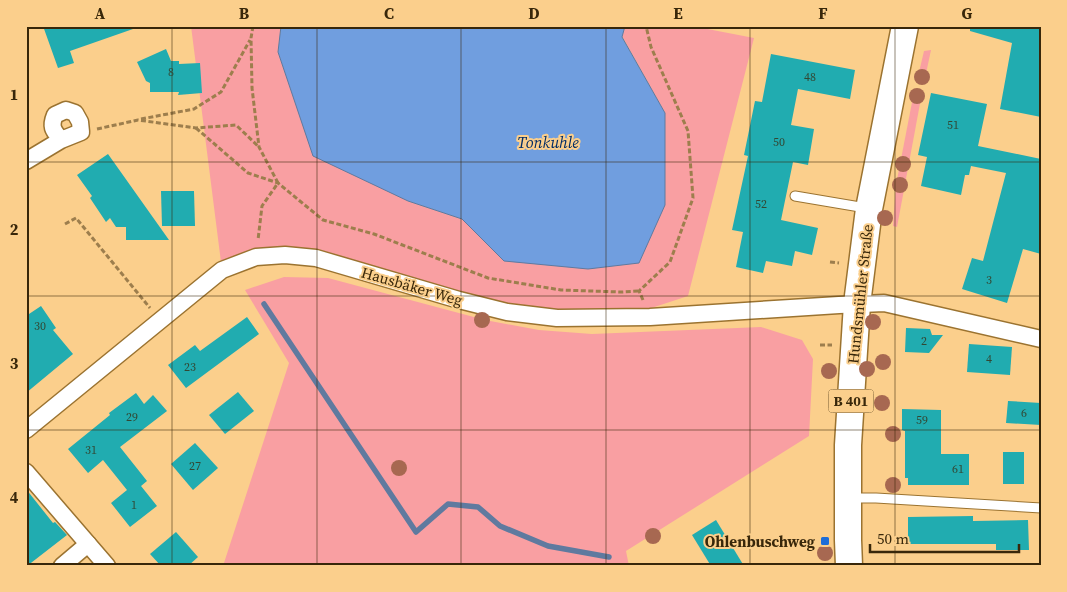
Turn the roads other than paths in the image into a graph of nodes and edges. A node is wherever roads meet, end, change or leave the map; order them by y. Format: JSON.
{"nodes":[{"id":1,"x":905,"y":26,"type":"edge"},
{"id":2,"x":61,"y":140,"type":"junction"},
{"id":3,"x":26,"y":161,"type":"edge"},
{"id":4,"x":795,"y":196,"type":"dead end"},
{"id":5,"x":869,"y":209,"type":"junction"},
{"id":6,"x":856,"y":304,"type":"junction"},
{"id":7,"x":1041,"y":339,"type":"edge"},
{"id":8,"x":26,"y":430,"type":"edge"},
{"id":9,"x":26,"y":472,"type":"edge"},
{"id":10,"x":848,"y":498,"type":"junction"},
{"id":11,"x":1041,"y":508,"type":"edge"},
{"id":12,"x":88,"y":544,"type":"junction"},
{"id":13,"x":62,"y":566,"type":"edge"},
{"id":14,"x":107,"y":566,"type":"edge"},
{"id":15,"x":849,"y":566,"type":"edge"}],
"edges":[{"from":1,"to":5,"type":"main road","name":"Hundsmühler Straße","number":"B 401"},
{"from":2,"to":2,"type":"street"},
{"from":2,"to":3,"type":"street"},
{"from":4,"to":5,"type":"lane"},
{"from":5,"to":6,"type":"main road","name":"Hundsmühler Straße","number":"B 401"},
{"from":6,"to":7,"type":"street"},
{"from":6,"to":8,"type":"street","name":"Hausbäker Weg"},
{"from":6,"to":10,"type":"main road","name":"Hundsmühler Straße","number":"B 401"},
{"from":9,"to":12,"type":"street"},
{"from":10,"to":11,"type":"lane"},
{"from":10,"to":15,"type":"main road","name":"Hundsmühler Straße","number":"B 401"},
{"from":12,"to":13,"type":"street"},
{"from":12,"to":14,"type":"street"}]}
